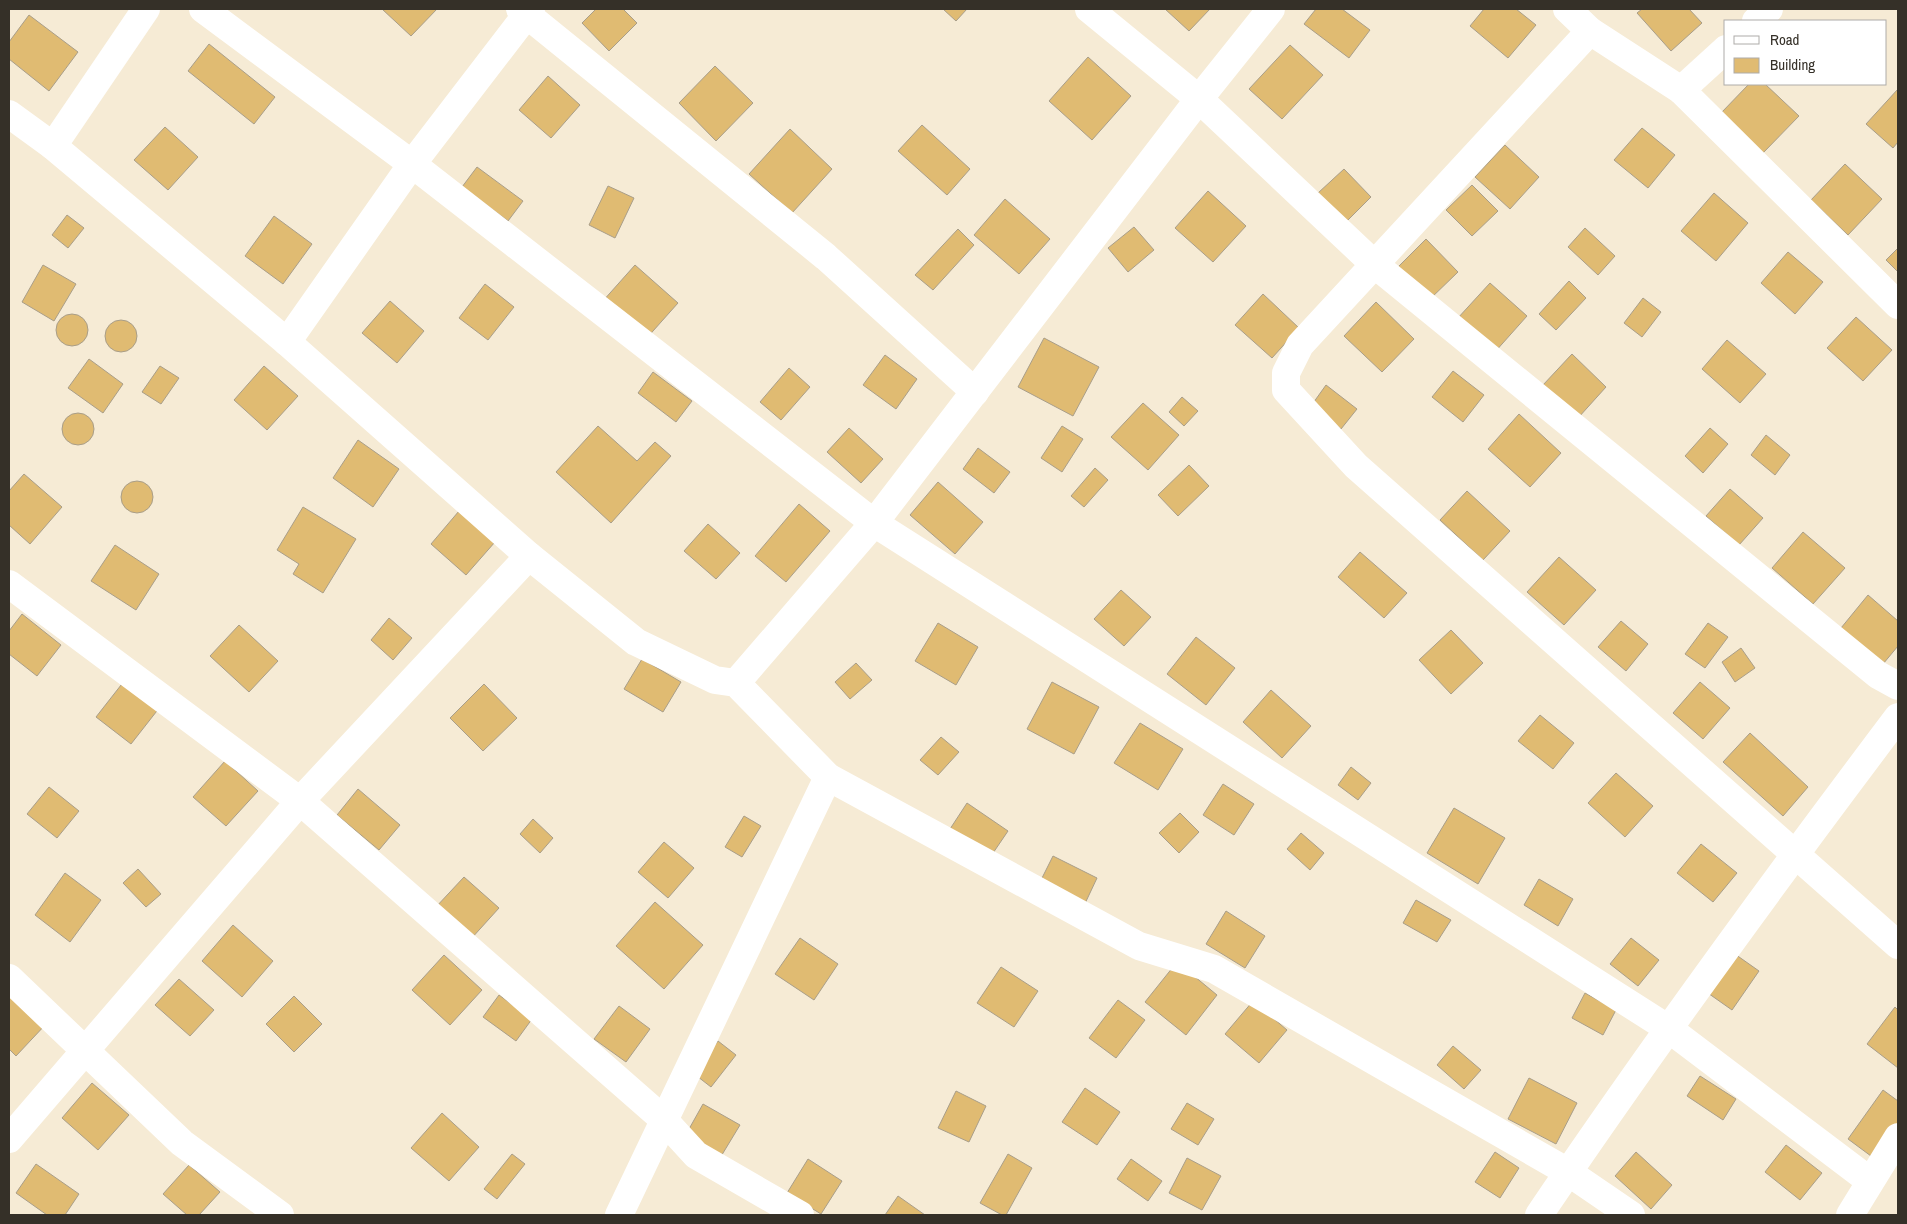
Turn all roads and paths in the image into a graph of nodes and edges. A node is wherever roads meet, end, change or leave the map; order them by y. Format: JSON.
{"nodes":[{"id":1,"x":146,"y":9,"type":"edge"},
{"id":2,"x":203,"y":9,"type":"edge"},
{"id":3,"x":1089,"y":9,"type":"edge"},
{"id":4,"x":1271,"y":9,"type":"edge"},
{"id":5,"x":1567,"y":9,"type":"edge"},
{"id":6,"x":1769,"y":9,"type":"edge"},
{"id":7,"x":526,"y":11,"type":"edge"},
{"id":8,"x":1757,"y":20,"type":"edge"},
{"id":9,"x":1590,"y":31,"type":"junction"},
{"id":10,"x":1724,"y":51,"type":"edge"},
{"id":11,"x":1682,"y":90,"type":"junction"},
{"id":12,"x":1199,"y":99,"type":"junction"},
{"id":13,"x":9,"y":114,"type":"edge"},
{"id":14,"x":53,"y":146,"type":"junction"},
{"id":15,"x":412,"y":164,"type":"junction"},
{"id":16,"x":1374,"y":264,"type":"junction"},
{"id":17,"x":1898,"y":305,"type":"edge"},
{"id":18,"x":287,"y":342,"type":"junction"},
{"id":19,"x":975,"y":392,"type":"junction"},
{"id":20,"x":874,"y":522,"type":"junction"},
{"id":21,"x":530,"y":556,"type":"junction"},
{"id":22,"x":9,"y":584,"type":"edge"},
{"id":23,"x":736,"y":684,"type":"junction"},
{"id":24,"x":1898,"y":686,"type":"edge"},
{"id":25,"x":1898,"y":717,"type":"edge"},
{"id":26,"x":828,"y":777,"type":"junction"},
{"id":27,"x":300,"y":801,"type":"junction"},
{"id":28,"x":1794,"y":855,"type":"junction"},
{"id":29,"x":1898,"y":945,"type":"edge"},
{"id":30,"x":9,"y":978,"type":"edge"},
{"id":31,"x":1669,"y":1029,"type":"junction"},
{"id":32,"x":85,"y":1050,"type":"junction"},
{"id":33,"x":663,"y":1119,"type":"junction"},
{"id":34,"x":1898,"y":1137,"type":"edge"},
{"id":35,"x":9,"y":1139,"type":"edge"},
{"id":36,"x":1568,"y":1172,"type":"junction"},
{"id":37,"x":1870,"y":1181,"type":"junction"},
{"id":38,"x":280,"y":1215,"type":"edge"},
{"id":39,"x":619,"y":1215,"type":"edge"},
{"id":40,"x":800,"y":1215,"type":"edge"},
{"id":41,"x":1539,"y":1215,"type":"edge"},
{"id":42,"x":1630,"y":1215,"type":"edge"},
{"id":43,"x":1850,"y":1215,"type":"edge"}],
"edges":[{"from":1,"to":14,"type":"street"},
{"from":2,"to":15,"type":"street"},
{"from":3,"to":12,"type":"street"},
{"from":4,"to":12,"type":"street"},
{"from":5,"to":9,"type":"street"},
{"from":6,"to":8,"type":"street"},
{"from":7,"to":15,"type":"street"},
{"from":7,"to":19,"type":"street"},
{"from":9,"to":11,"type":"street"},
{"from":9,"to":16,"type":"street"},
{"from":10,"to":11,"type":"street"},
{"from":11,"to":17,"type":"street"},
{"from":12,"to":16,"type":"street"},
{"from":12,"to":19,"type":"street"},
{"from":13,"to":14,"type":"street"},
{"from":14,"to":18,"type":"street"},
{"from":15,"to":18,"type":"street"},
{"from":15,"to":20,"type":"street"},
{"from":16,"to":24,"type":"street"},
{"from":16,"to":28,"type":"street"},
{"from":18,"to":21,"type":"street"},
{"from":19,"to":20,"type":"street"},
{"from":20,"to":23,"type":"street"},
{"from":20,"to":31,"type":"street"},
{"from":21,"to":23,"type":"street"},
{"from":21,"to":27,"type":"street"},
{"from":22,"to":27,"type":"street"},
{"from":23,"to":26,"type":"street"},
{"from":25,"to":28,"type":"street"},
{"from":26,"to":33,"type":"street"},
{"from":26,"to":36,"type":"street"},
{"from":27,"to":32,"type":"street"},
{"from":27,"to":33,"type":"street"},
{"from":28,"to":29,"type":"street"},
{"from":28,"to":31,"type":"street"},
{"from":30,"to":32,"type":"street"},
{"from":31,"to":36,"type":"street"},
{"from":31,"to":37,"type":"street"},
{"from":32,"to":35,"type":"street"},
{"from":32,"to":38,"type":"street"},
{"from":33,"to":39,"type":"street"},
{"from":33,"to":40,"type":"street"},
{"from":34,"to":37,"type":"street"},
{"from":36,"to":41,"type":"street"},
{"from":36,"to":42,"type":"street"},
{"from":37,"to":43,"type":"street"}]}
